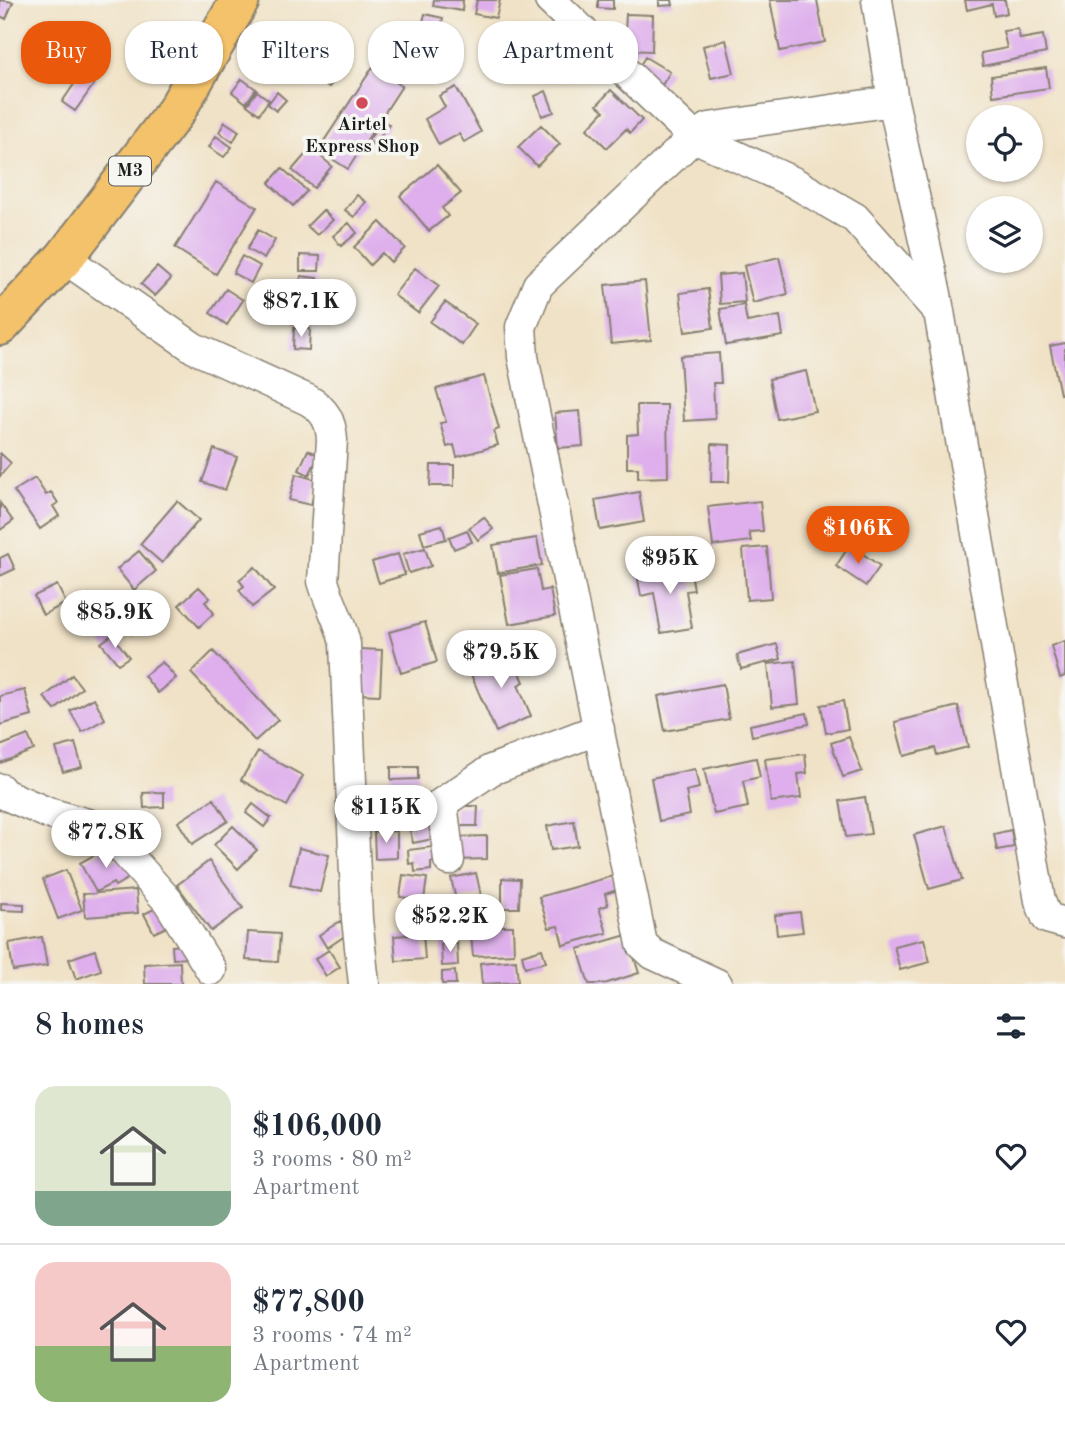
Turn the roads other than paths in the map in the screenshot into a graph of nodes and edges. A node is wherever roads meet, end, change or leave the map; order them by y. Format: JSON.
{"nodes":[{"id":1,"x":240,"y":0,"type":"edge"},
{"id":2,"x":550,"y":0,"type":"edge"},
{"id":3,"x":877,"y":0,"type":"edge"},
{"id":4,"x":893,"y":101,"type":"junction"},
{"id":5,"x":694,"y":137,"type":"junction"},
{"id":6,"x":64,"y":258,"type":"junction"},
{"id":7,"x":939,"y":312,"type":"junction"},
{"id":8,"x":0,"y":326,"type":"edge"},
{"id":9,"x":598,"y":729,"type":"junction"},
{"id":10,"x":0,"y":789,"type":"edge"},
{"id":11,"x":450,"y":860,"type":"dead end"},
{"id":12,"x":1065,"y":923,"type":"edge"},
{"id":13,"x":211,"y":970,"type":"dead end"},
{"id":14,"x":364,"y":984,"type":"edge"},
{"id":15,"x":717,"y":984,"type":"edge"}],
"edges":[{"from":1,"to":6,"type":"highway","number":"M3"},
{"from":2,"to":5,"type":"street"},
{"from":3,"to":4,"type":"street"},
{"from":4,"to":5,"type":"street"},
{"from":4,"to":7,"type":"street"},
{"from":5,"to":7,"type":"street"},
{"from":5,"to":9,"type":"street"},
{"from":6,"to":8,"type":"highway","number":"M3"},
{"from":6,"to":14,"type":"street"},
{"from":7,"to":12,"type":"street"},
{"from":9,"to":11,"type":"street"},
{"from":9,"to":15,"type":"street"},
{"from":10,"to":13,"type":"street"}]}
